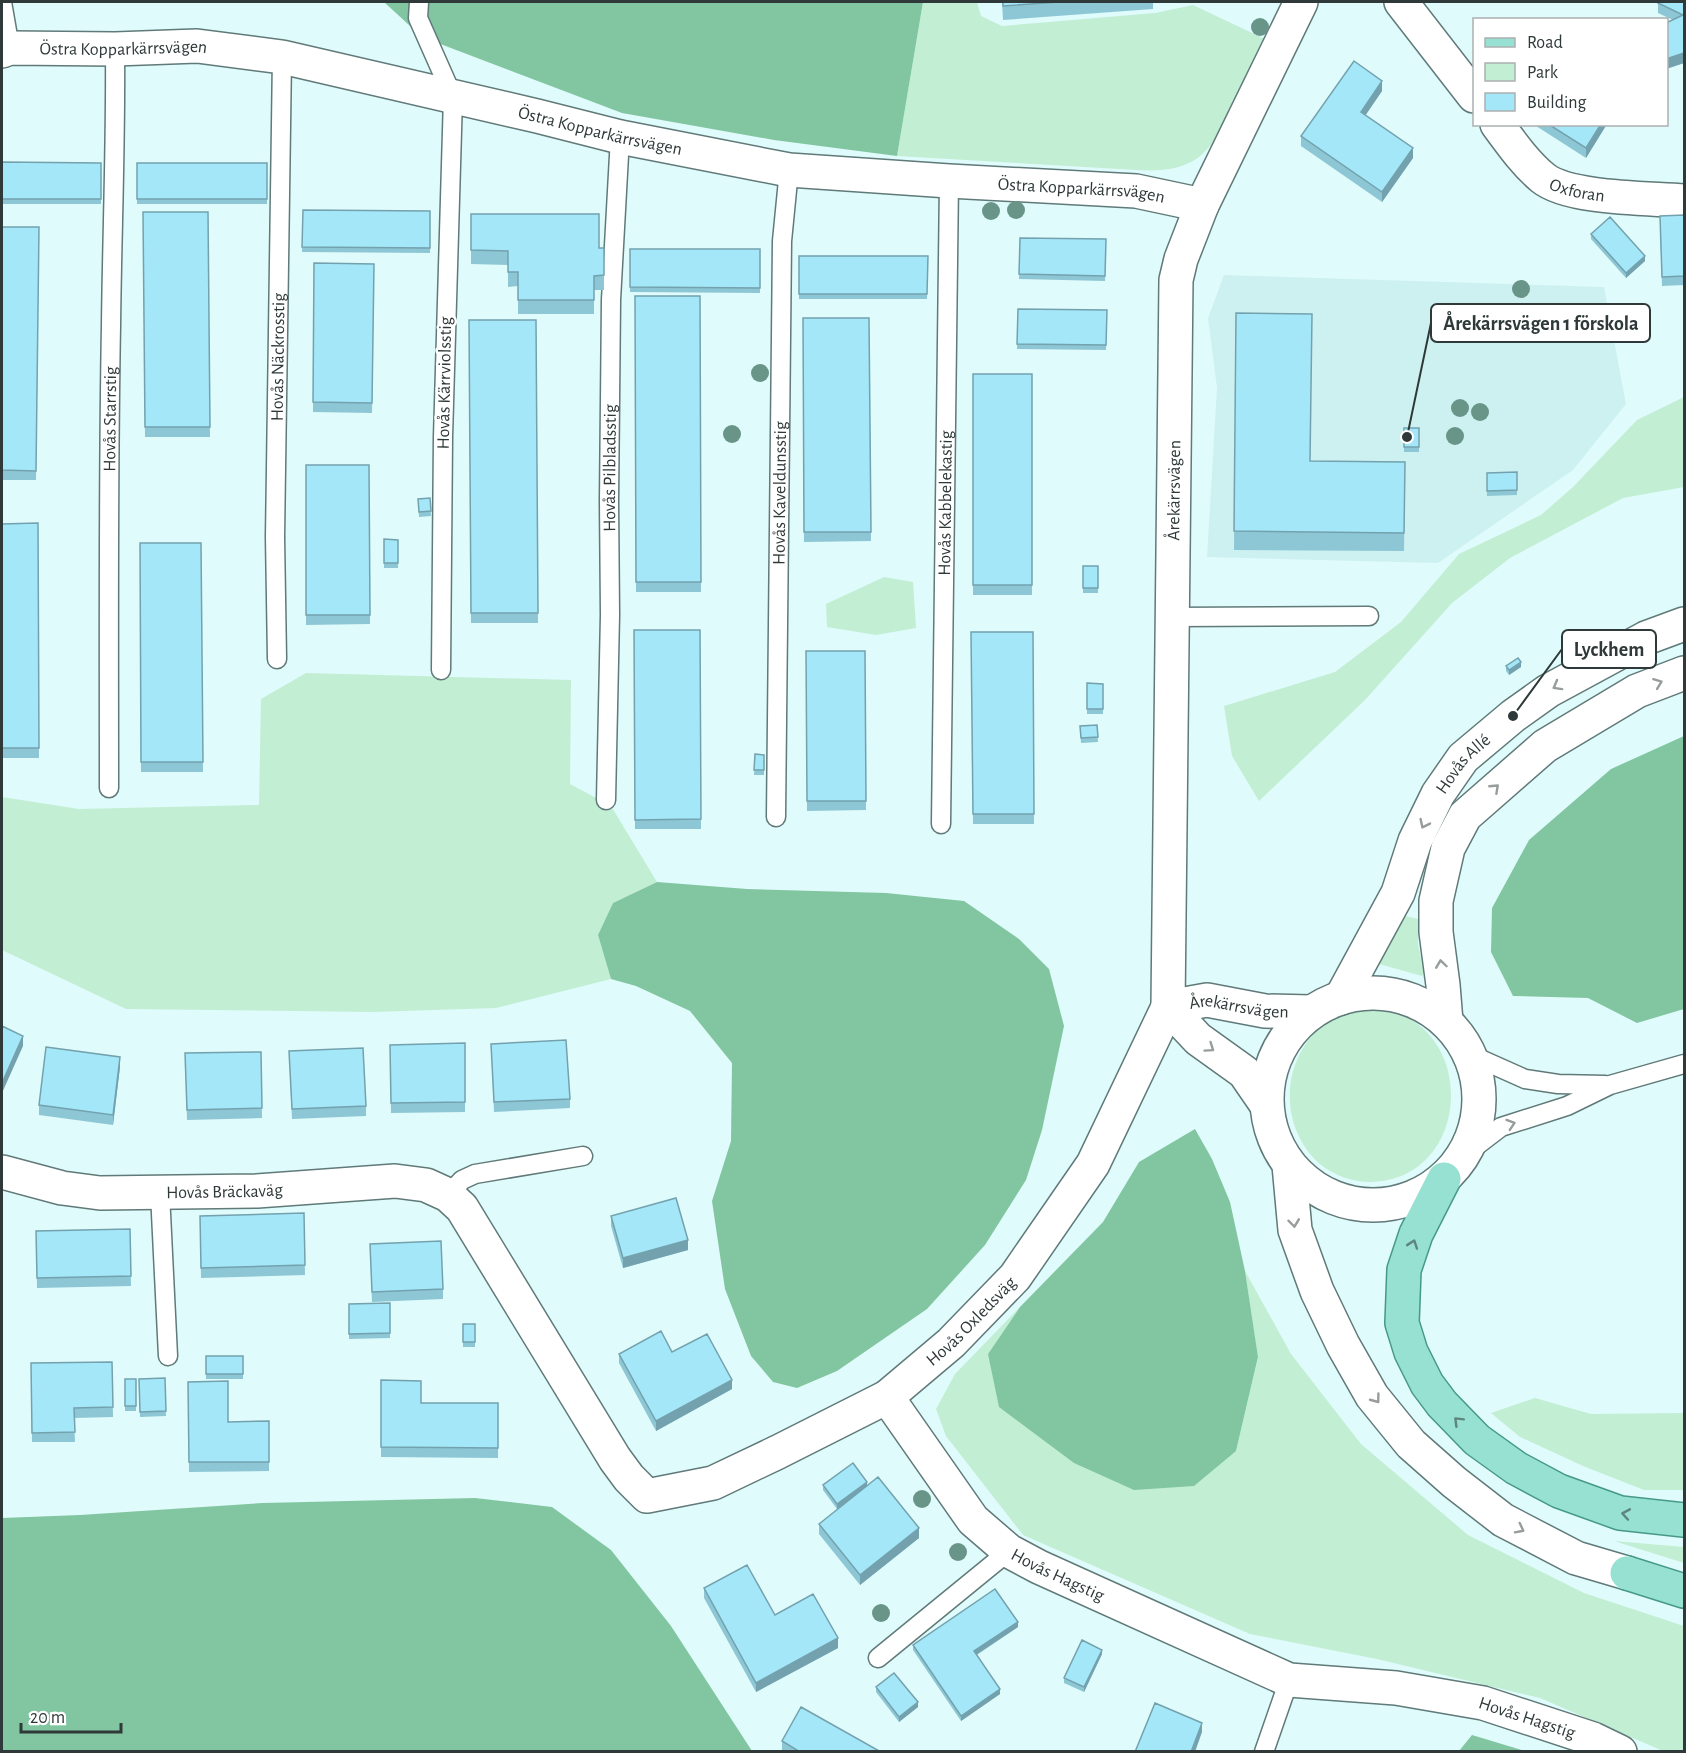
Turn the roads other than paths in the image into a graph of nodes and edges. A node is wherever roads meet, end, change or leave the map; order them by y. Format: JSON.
{"nodes":[{"id":1,"x":2,"y":2,"type":"edge"},
{"id":2,"x":418,"y":2,"type":"edge"},
{"id":3,"x":1301,"y":2,"type":"edge"},
{"id":4,"x":1401,"y":2,"type":"edge"},
{"id":5,"x":115,"y":49,"type":"junction"},
{"id":6,"x":6,"y":50,"type":"edge"},
{"id":7,"x":282,"y":57,"type":"junction"},
{"id":8,"x":1473,"y":95,"type":"edge"},
{"id":9,"x":453,"y":97,"type":"junction"},
{"id":10,"x":1499,"y":126,"type":"edge"},
{"id":11,"x":620,"y":137,"type":"junction"},
{"id":12,"x":789,"y":170,"type":"junction"},
{"id":13,"x":949,"y":182,"type":"junction"},
{"id":14,"x":1684,"y":201,"type":"edge"},
{"id":15,"x":1202,"y":205,"type":"junction"},
{"id":16,"x":1369,"y":616,"type":"dead end"},
{"id":17,"x":1173,"y":617,"type":"junction"},
{"id":18,"x":1684,"y":624,"type":"edge"},
{"id":19,"x":277,"y":658,"type":"dead end"},
{"id":20,"x":441,"y":670,"type":"dead end"},
{"id":21,"x":1684,"y":673,"type":"edge"},
{"id":22,"x":109,"y":788,"type":"dead end"},
{"id":23,"x":606,"y":800,"type":"dead end"},
{"id":24,"x":776,"y":817,"type":"dead end"},
{"id":25,"x":941,"y":824,"type":"dead end"},
{"id":26,"x":1341,"y":998,"type":"junction"},
{"id":27,"x":1168,"y":1007,"type":"junction"},
{"id":28,"x":1311,"y":1012,"type":"junction"},
{"id":29,"x":1446,"y":1022,"type":"junction"},
{"id":30,"x":1469,"y":1054,"type":"junction"},
{"id":31,"x":1684,"y":1064,"type":"edge"},
{"id":32,"x":1610,"y":1085,"type":"junction"},
{"id":33,"x":1266,"y":1104,"type":"junction"},
{"id":34,"x":583,"y":1156,"type":"dead end"},
{"id":35,"x":1289,"y":1165,"type":"junction"},
{"id":36,"x":1454,"y":1167,"type":"junction"},
{"id":37,"x":2,"y":1172,"type":"edge"},
{"id":38,"x":160,"y":1193,"type":"junction"},
{"id":39,"x":448,"y":1195,"type":"junction"},
{"id":40,"x":168,"y":1356,"type":"dead end"},
{"id":41,"x":887,"y":1397,"type":"junction"},
{"id":42,"x":647,"y":1496,"type":"joint"},
{"id":43,"x":1684,"y":1520,"type":"edge"},
{"id":44,"x":1009,"y":1551,"type":"junction"},
{"id":45,"x":1627,"y":1573,"type":"joint"},
{"id":46,"x":1684,"y":1591,"type":"edge"},
{"id":47,"x":878,"y":1658,"type":"dead end"},
{"id":48,"x":1288,"y":1680,"type":"junction"},
{"id":49,"x":1263,"y":1752,"type":"edge"},
{"id":50,"x":1620,"y":1752,"type":"edge"}],
"edges":[{"from":1,"to":6,"type":"lane"},
{"from":2,"to":9,"type":"lane"},
{"from":3,"to":15,"type":"street","name":"Årekärrsvägen"},
{"from":4,"to":8,"type":"street"},
{"from":5,"to":6,"type":"street","name":"Östra Kopparkärrsvägen"},
{"from":5,"to":7,"type":"street","name":"Östra Kopparkärrsvägen"},
{"from":5,"to":22,"type":"lane","name":"Hovås Starrstig"},
{"from":7,"to":9,"type":"street","name":"Östra Kopparkärrsvägen"},
{"from":7,"to":19,"type":"lane","name":"Hovås Näckrosstig"},
{"from":9,"to":11,"type":"street","name":"Östra Kopparkärrsvägen"},
{"from":9,"to":20,"type":"lane","name":"Hovås Kärrviolsstig"},
{"from":10,"to":14,"type":"street","name":"Oxforan"},
{"from":11,"to":12,"type":"street","name":"Östra Kopparkärrsvägen"},
{"from":11,"to":23,"type":"lane","name":"Hovås Pilbladsstig"},
{"from":12,"to":13,"type":"street","name":"Östra Kopparkärrsvägen"},
{"from":12,"to":24,"type":"lane","name":"Hovås Kaveldunsstig"},
{"from":13,"to":15,"type":"street","name":"Östra Kopparkärrsvägen"},
{"from":13,"to":25,"type":"lane","name":"Hovås Kabbelekastig"},
{"from":15,"to":17,"type":"street","name":"Årekärrsvägen"},
{"from":16,"to":17,"type":"lane"},
{"from":17,"to":27,"type":"street","name":"Årekärrsvägen"},
{"from":18,"to":26,"type":"street","name":"Hovås Allé","one_way":true},
{"from":29,"to":21,"type":"street","name":"Hovås Allé","one_way":true},
{"from":26,"to":28,"type":"street"},
{"from":26,"to":29,"type":"street"},
{"from":27,"to":28,"type":"street","name":"Årekärrsvägen"},
{"from":27,"to":33,"type":"street","name":"Årekärrsvägen","one_way":true},
{"from":27,"to":41,"type":"street","name":"Hovås Oxledsväg"},
{"from":28,"to":33,"type":"street"},
{"from":29,"to":30,"type":"street"},
{"from":30,"to":32,"type":"lane"},
{"from":30,"to":36,"type":"street"},
{"from":31,"to":32,"type":"lane"},
{"from":36,"to":32,"type":"lane","one_way":true},
{"from":33,"to":35,"type":"street"},
{"from":34,"to":39,"type":"lane"},
{"from":35,"to":36,"type":"street"},
{"from":35,"to":45,"type":"street","one_way":true},
{"from":43,"to":36,"type":"main road","one_way":true},
{"from":37,"to":38,"type":"street","name":"Hovås Bräckaväg"},
{"from":38,"to":39,"type":"street","name":"Hovås Bräckaväg"},
{"from":38,"to":40,"type":"lane"},
{"from":39,"to":42,"type":"street","name":"Hovås Bräckaväg"},
{"from":41,"to":42,"type":"street","name":"Hovås Oxledsväg"},
{"from":41,"to":44,"type":"street","name":"Hovås Hagstig"},
{"from":44,"to":47,"type":"lane"},
{"from":44,"to":48,"type":"street","name":"Hovås Hagstig"},
{"from":45,"to":46,"type":"main road"},
{"from":48,"to":49,"type":"lane"},
{"from":48,"to":50,"type":"street","name":"Hovås Hagstig"}]}
